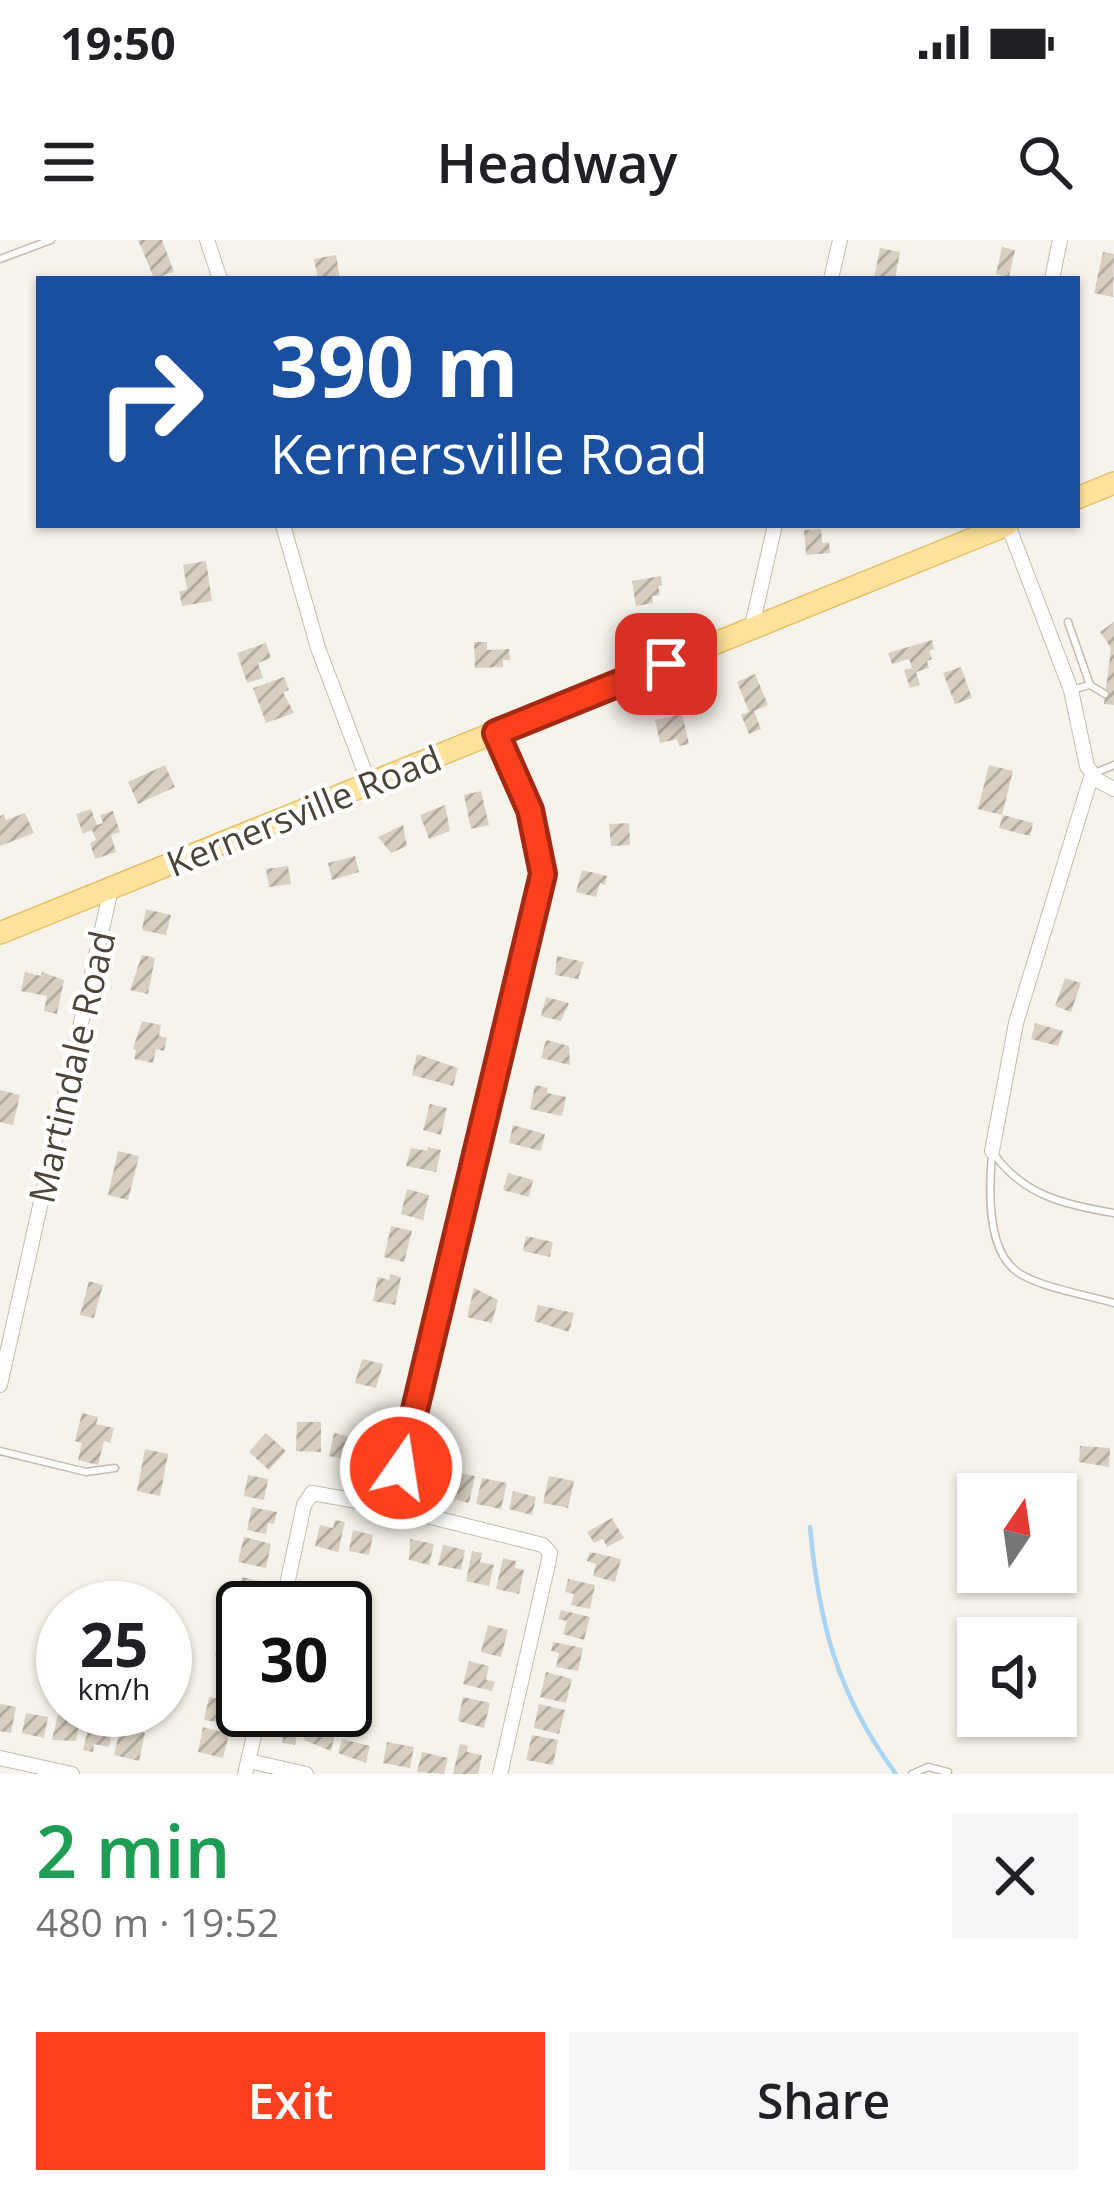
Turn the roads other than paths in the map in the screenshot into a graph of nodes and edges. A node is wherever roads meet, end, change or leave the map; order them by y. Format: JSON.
{"nodes":[{"id":1,"x":51,"y":240,"type":"edge"},
{"id":2,"x":207,"y":240,"type":"edge"},
{"id":3,"x":840,"y":240,"type":"edge"},
{"id":4,"x":1060,"y":240,"type":"edge"},
{"id":5,"x":0,"y":260,"type":"edge"},
{"id":6,"x":219,"y":276,"type":"edge"},
{"id":7,"x":832,"y":276,"type":"edge"},
{"id":8,"x":1053,"y":276,"type":"edge"},
{"id":9,"x":1114,"y":483,"type":"edge"},
{"id":10,"x":1080,"y":496,"type":"edge"},
{"id":11,"x":285,"y":528,"type":"edge"},
{"id":12,"x":774,"y":528,"type":"edge"},
{"id":13,"x":1001,"y":528,"type":"edge"},
{"id":14,"x":1009,"y":528,"type":"edge"},
{"id":15,"x":1068,"y":622,"type":"dead end"},
{"id":16,"x":751,"y":630,"type":"junction"},
{"id":17,"x":1090,"y":685,"type":"junction"},
{"id":18,"x":1071,"y":690,"type":"junction"},
{"id":19,"x":1106,"y":694,"type":"dead end"},
{"id":20,"x":496,"y":733,"type":"junction"},
{"id":21,"x":1114,"y":765,"type":"edge"},
{"id":22,"x":1092,"y":774,"type":"junction"},
{"id":23,"x":368,"y":783,"type":"junction"},
{"id":24,"x":1114,"y":789,"type":"edge"},
{"id":25,"x":111,"y":889,"type":"junction"},
{"id":26,"x":0,"y":933,"type":"edge"},
{"id":27,"x":992,"y":1151,"type":"junction"},
{"id":28,"x":1114,"y":1213,"type":"edge"},
{"id":29,"x":1114,"y":1303,"type":"edge"},
{"id":30,"x":0,"y":1384,"type":"edge"},
{"id":31,"x":0,"y":1451,"type":"edge"},
{"id":32,"x":116,"y":1468,"type":"dead end"},
{"id":33,"x":392,"y":1507,"type":"junction"},
{"id":34,"x":288,"y":1581,"type":"edge"},
{"id":35,"x":254,"y":1737,"type":"edge"},
{"id":36,"x":0,"y":1757,"type":"edge"},
{"id":37,"x":247,"y":1767,"type":"edge"},
{"id":38,"x":948,"y":1772,"type":"edge"},
{"id":39,"x":72,"y":1774,"type":"edge"},
{"id":40,"x":306,"y":1774,"type":"edge"},
{"id":41,"x":500,"y":1774,"type":"edge"},
{"id":42,"x":912,"y":1774,"type":"edge"}],
"edges":[{"from":1,"to":5,"type":"lane"},
{"from":2,"to":6,"type":"street"},
{"from":3,"to":7,"type":"street"},
{"from":4,"to":8,"type":"street"},
{"from":9,"to":10,"type":"main road"},
{"from":11,"to":23,"type":"street"},
{"from":12,"to":16,"type":"street"},
{"from":13,"to":16,"type":"main road","name":"Kernersville Road"},
{"from":14,"to":18,"type":"street"},
{"from":15,"to":17,"type":"lane"},
{"from":16,"to":20,"type":"main road","name":"Kernersville Road"},
{"from":17,"to":18,"type":"lane"},
{"from":17,"to":19,"type":"lane"},
{"from":18,"to":22,"type":"street"},
{"from":20,"to":23,"type":"main road","name":"Kernersville Road"},
{"from":20,"to":33,"type":"street"},
{"from":21,"to":22,"type":"lane"},
{"from":22,"to":24,"type":"street"},
{"from":22,"to":27,"type":"street"},
{"from":23,"to":25,"type":"main road","name":"Kernersville Road"},
{"from":25,"to":26,"type":"main road","name":"Kernersville Road"},
{"from":25,"to":30,"type":"street","name":"Martindale Road"},
{"from":27,"to":28,"type":"lane"},
{"from":27,"to":29,"type":"lane"},
{"from":31,"to":32,"type":"lane"},
{"from":33,"to":34,"type":"street"},
{"from":33,"to":41,"type":"street"},
{"from":35,"to":37,"type":"street"},
{"from":36,"to":39,"type":"street"},
{"from":37,"to":40,"type":"street"},
{"from":38,"to":42,"type":"lane"}]}
